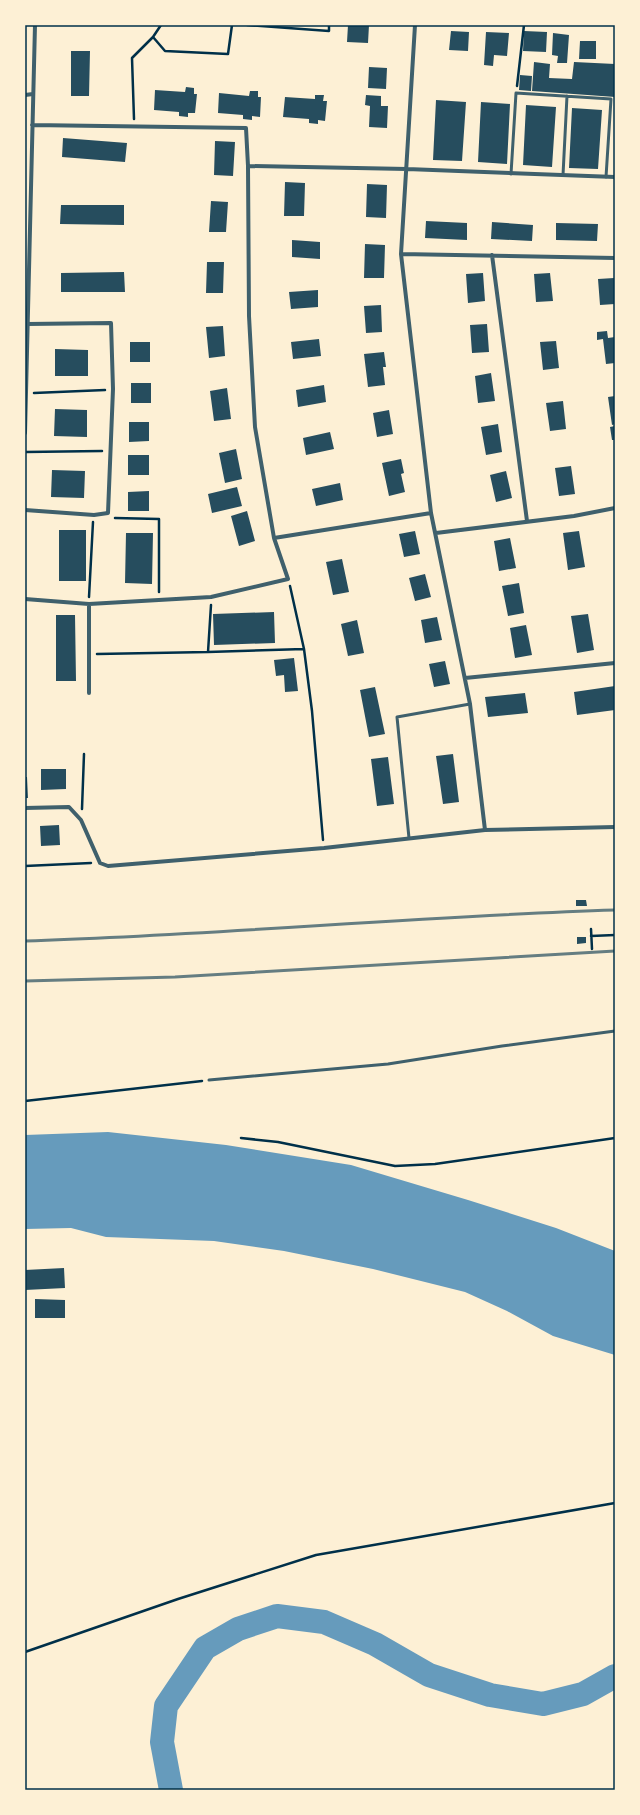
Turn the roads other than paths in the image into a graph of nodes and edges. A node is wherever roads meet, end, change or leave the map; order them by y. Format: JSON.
{"nodes":[{"id":1,"x":35,"y":25,"type":"edge"},
{"id":2,"x":415,"y":25,"type":"edge"},
{"id":3,"x":25,"y":94,"type":"edge"},
{"id":4,"x":33,"y":94,"type":"junction"},
{"id":5,"x":567,"y":96,"type":"junction"},
{"id":6,"x":32,"y":125,"type":"junction"},
{"id":7,"x":248,"y":166,"type":"junction"},
{"id":8,"x":407,"y":169,"type":"junction"},
{"id":9,"x":511,"y":174,"type":"junction"},
{"id":10,"x":563,"y":175,"type":"junction"},
{"id":11,"x":606,"y":177,"type":"junction"},
{"id":12,"x":615,"y":177,"type":"edge"},
{"id":13,"x":27,"y":249,"type":"edge"},
{"id":14,"x":401,"y":254,"type":"junction"},
{"id":15,"x":492,"y":255,"type":"junction"},
{"id":16,"x":615,"y":258,"type":"edge"},
{"id":17,"x":28,"y":324,"type":"junction"},
{"id":18,"x":26,"y":394,"type":"edge"},
{"id":19,"x":25,"y":433,"type":"edge"},
{"id":20,"x":615,"y":508,"type":"edge"},
{"id":21,"x":25,"y":510,"type":"edge"},
{"id":22,"x":431,"y":513,"type":"junction"},
{"id":23,"x":527,"y":521,"type":"junction"},
{"id":24,"x":436,"y":533,"type":"junction"},
{"id":25,"x":274,"y":538,"type":"junction"},
{"id":26,"x":25,"y":599,"type":"edge"},
{"id":27,"x":89,"y":604,"type":"junction"},
{"id":28,"x":615,"y":663,"type":"edge"},
{"id":29,"x":465,"y":678,"type":"junction"},
{"id":30,"x":89,"y":693,"type":"dead end"},
{"id":31,"x":470,"y":704,"type":"junction"},
{"id":32,"x":25,"y":808,"type":"edge"},
{"id":33,"x":615,"y":827,"type":"edge"},
{"id":34,"x":486,"y":830,"type":"junction"},
{"id":35,"x":409,"y":838,"type":"junction"},
{"id":36,"x":615,"y":1032,"type":"edge"},
{"id":37,"x":209,"y":1080,"type":"road end"}],
"edges":[{"from":1,"to":4,"type":"street"},
{"from":2,"to":8,"type":"street"},
{"from":3,"to":4,"type":"street"},
{"from":4,"to":6,"type":"street"},
{"from":5,"to":9,"type":"lane"},
{"from":5,"to":10,"type":"lane"},
{"from":5,"to":11,"type":"lane"},
{"from":6,"to":7,"type":"street"},
{"from":6,"to":13,"type":"street"},
{"from":7,"to":8,"type":"street"},
{"from":7,"to":25,"type":"street"},
{"from":8,"to":9,"type":"street"},
{"from":8,"to":14,"type":"street"},
{"from":9,"to":10,"type":"street"},
{"from":10,"to":11,"type":"street"},
{"from":11,"to":12,"type":"street"},
{"from":13,"to":17,"type":"street"},
{"from":14,"to":15,"type":"street"},
{"from":14,"to":22,"type":"street"},
{"from":15,"to":16,"type":"street"},
{"from":15,"to":23,"type":"street"},
{"from":17,"to":18,"type":"street"},
{"from":17,"to":21,"type":"street"},
{"from":18,"to":19,"type":"street"},
{"from":20,"to":23,"type":"street"},
{"from":22,"to":24,"type":"street"},
{"from":22,"to":25,"type":"street"},
{"from":23,"to":24,"type":"street"},
{"from":24,"to":29,"type":"street"},
{"from":25,"to":27,"type":"street"},
{"from":26,"to":27,"type":"street"},
{"from":27,"to":30,"type":"street"},
{"from":28,"to":29,"type":"street"},
{"from":29,"to":31,"type":"street"},
{"from":31,"to":34,"type":"street"},
{"from":31,"to":35,"type":"lane"},
{"from":32,"to":35,"type":"street"},
{"from":33,"to":34,"type":"street"},
{"from":34,"to":35,"type":"street"},
{"from":36,"to":37,"type":"lane"}]}
